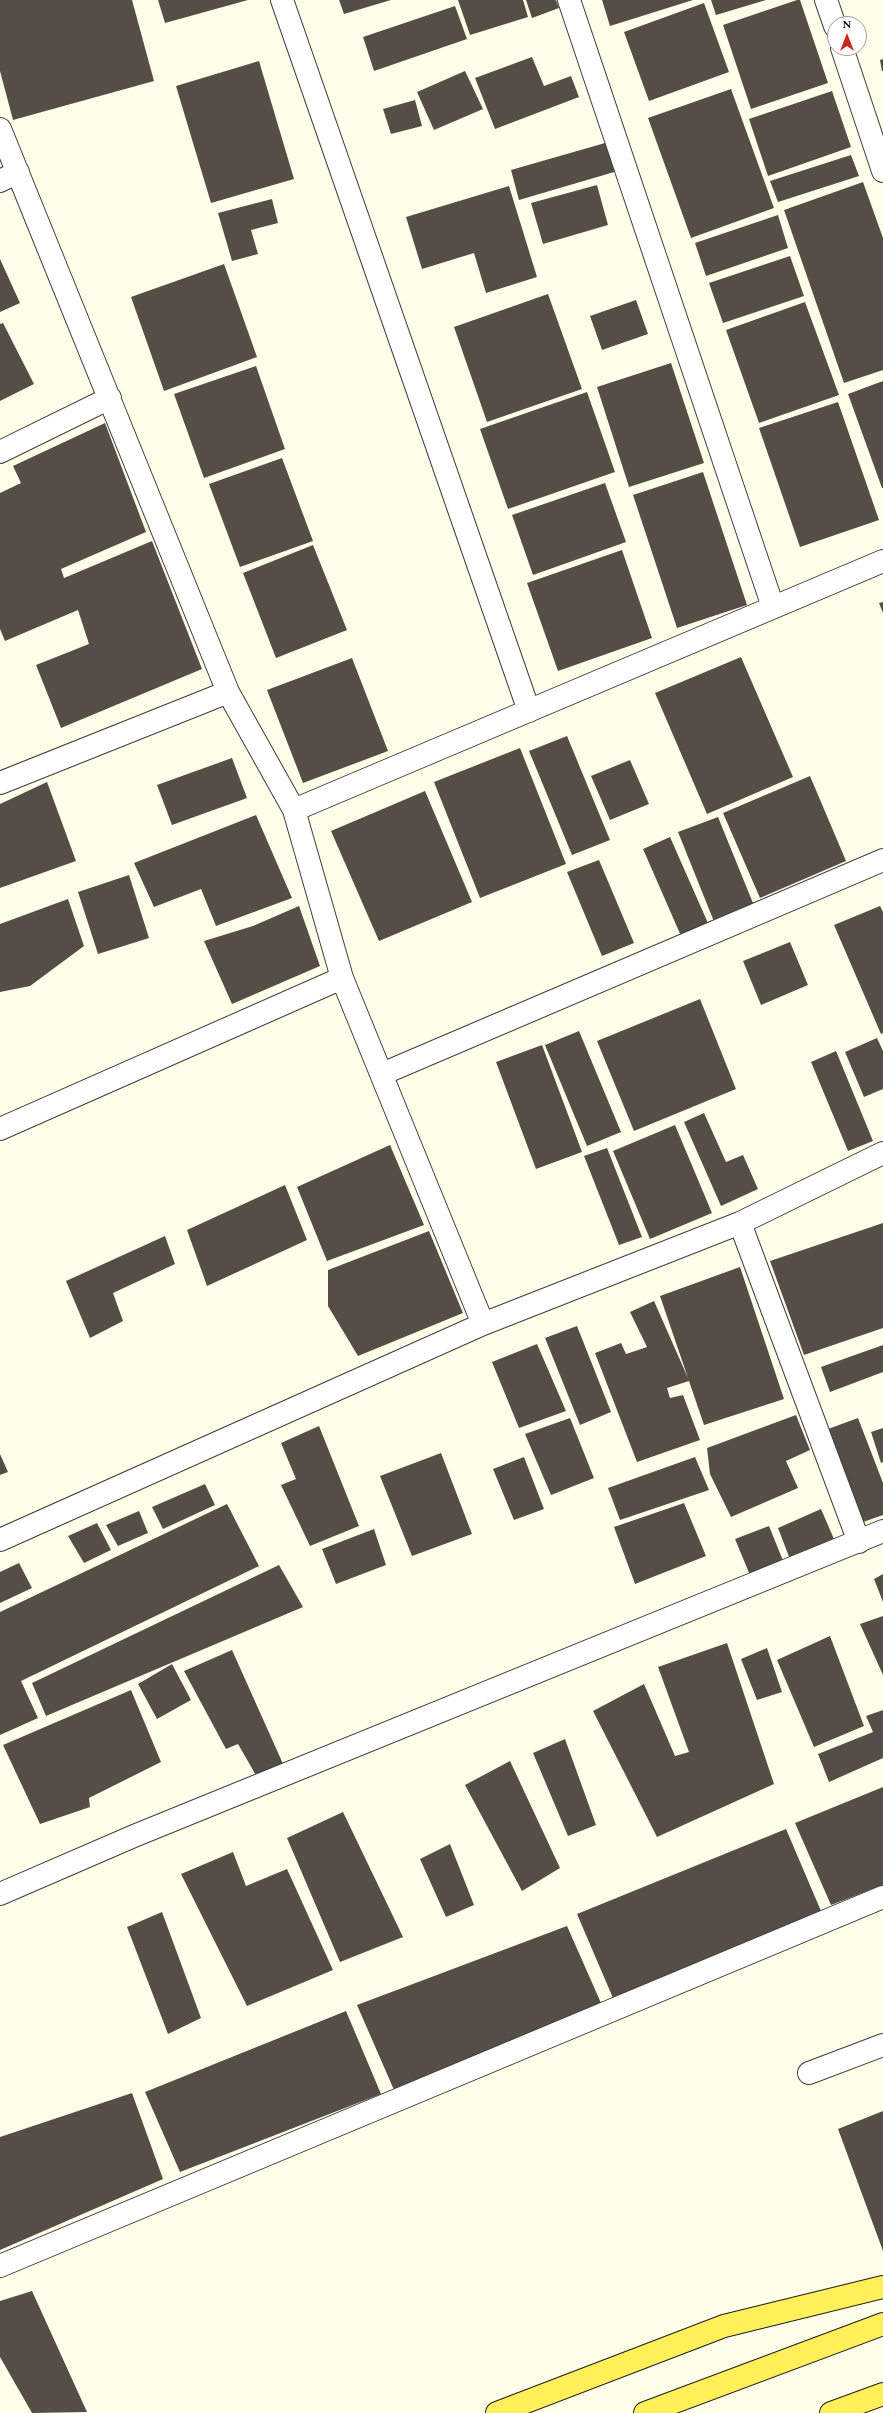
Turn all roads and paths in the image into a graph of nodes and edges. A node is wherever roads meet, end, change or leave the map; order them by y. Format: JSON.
{"nodes":[{"id":1,"x":282,"y":0,"type":"edge"},
{"id":2,"x":569,"y":0,"type":"edge"},
{"id":3,"x":826,"y":0,"type":"edge"},
{"id":4,"x":832,"y":16,"type":"edge"},
{"id":5,"x":845,"y":56,"type":"edge"},
{"id":6,"x":0,"y":129,"type":"edge"},
{"id":7,"x":883,"y":171,"type":"edge"},
{"id":8,"x":9,"y":176,"type":"edge"},
{"id":9,"x":110,"y":398,"type":"junction"},
{"id":10,"x":0,"y":452,"type":"edge"},
{"id":11,"x":883,"y":561,"type":"edge"},
{"id":12,"x":773,"y":607,"type":"junction"},
{"id":13,"x":228,"y":692,"type":"junction"},
{"id":14,"x":529,"y":711,"type":"junction"},
{"id":15,"x":0,"y":783,"type":"edge"},
{"id":16,"x":294,"y":810,"type":"junction"},
{"id":17,"x":883,"y":860,"type":"edge"},
{"id":18,"x":342,"y":978,"type":"junction"},
{"id":19,"x":382,"y":1074,"type":"junction"},
{"id":20,"x":0,"y":1129,"type":"edge"},
{"id":21,"x":883,"y":1153,"type":"edge"},
{"id":22,"x":740,"y":1223,"type":"junction"},
{"id":23,"x":483,"y":1324,"type":"junction"},
{"id":24,"x":883,"y":1532,"type":"edge"},
{"id":25,"x":0,"y":1540,"type":"edge"},
{"id":26,"x":859,"y":1542,"type":"junction"},
{"id":27,"x":0,"y":1894,"type":"edge"},
{"id":28,"x":883,"y":1897,"type":"edge"},
{"id":29,"x":883,"y":2045,"type":"edge"},
{"id":30,"x":809,"y":2073,"type":"dead end"},
{"id":31,"x":0,"y":2266,"type":"edge"},
{"id":32,"x":883,"y":2287,"type":"edge"},
{"id":33,"x":883,"y":2324,"type":"edge"},
{"id":34,"x":883,"y":2394,"type":"edge"},
{"id":35,"x":497,"y":2413,"type":"edge"},
{"id":36,"x":644,"y":2413,"type":"edge"},
{"id":37,"x":831,"y":2413,"type":"edge"}],
"edges":[{"from":1,"to":14,"type":"street"},
{"from":2,"to":12,"type":"street"},
{"from":3,"to":4,"type":"street"},
{"from":5,"to":7,"type":"street"},
{"from":6,"to":8,"type":"street"},
{"from":8,"to":9,"type":"street"},
{"from":9,"to":10,"type":"street"},
{"from":9,"to":13,"type":"street"},
{"from":11,"to":12,"type":"street"},
{"from":12,"to":14,"type":"street"},
{"from":13,"to":15,"type":"street"},
{"from":13,"to":16,"type":"street"},
{"from":14,"to":16,"type":"street"},
{"from":16,"to":18,"type":"street"},
{"from":17,"to":19,"type":"street"},
{"from":18,"to":19,"type":"street"},
{"from":18,"to":20,"type":"street"},
{"from":19,"to":23,"type":"street"},
{"from":21,"to":22,"type":"street"},
{"from":22,"to":23,"type":"street"},
{"from":22,"to":26,"type":"street"},
{"from":23,"to":25,"type":"street"},
{"from":24,"to":26,"type":"street"},
{"from":26,"to":27,"type":"street"},
{"from":28,"to":31,"type":"street"},
{"from":29,"to":30,"type":"street"},
{"from":32,"to":35,"type":"main road"},
{"from":33,"to":36,"type":"main road"},
{"from":34,"to":37,"type":"main road"}]}
